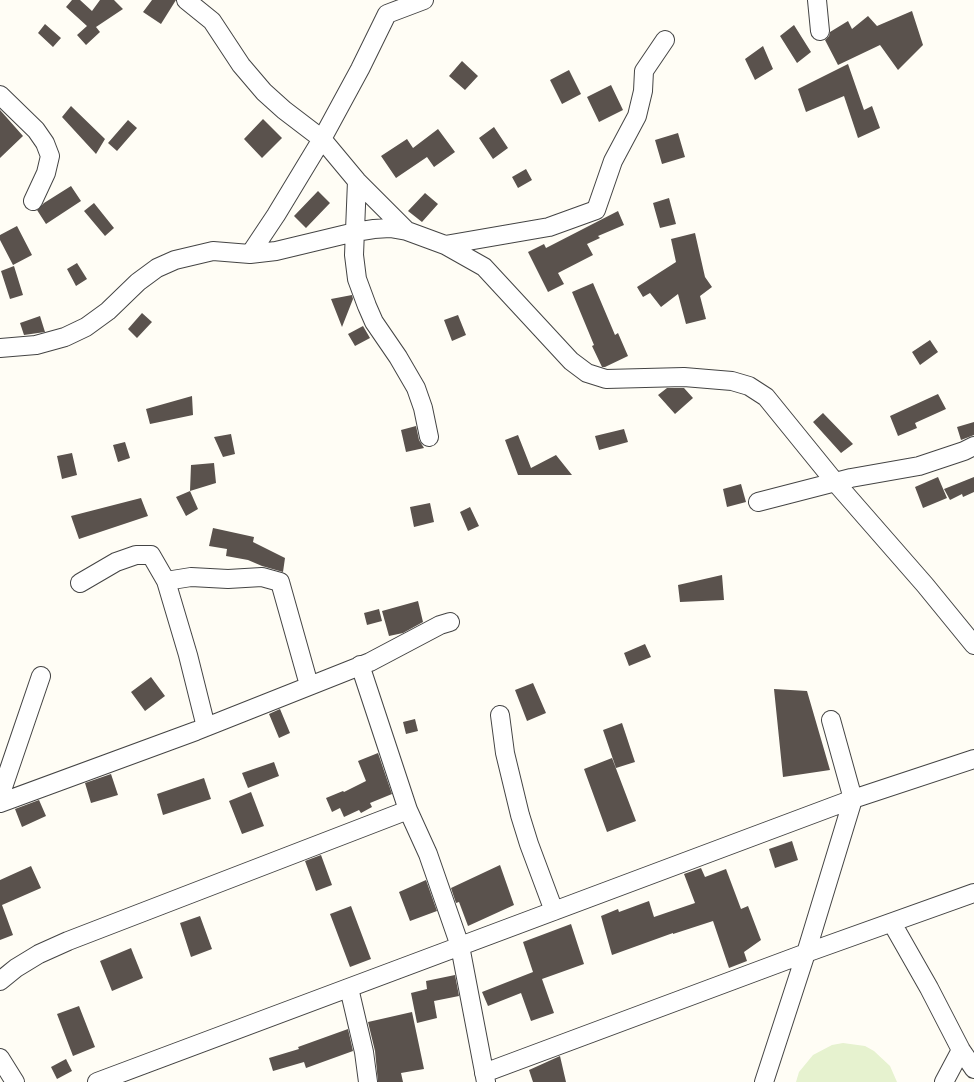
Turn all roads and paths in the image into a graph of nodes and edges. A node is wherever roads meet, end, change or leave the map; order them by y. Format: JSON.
{"nodes":[{"id":1,"x":186,"y":0,"type":"edge"},
{"id":2,"x":424,"y":0,"type":"edge"},
{"id":3,"x":817,"y":0,"type":"edge"},
{"id":4,"x":820,"y":31,"type":"dead end"},
{"id":5,"x":665,"y":40,"type":"dead end"},
{"id":6,"x":0,"y":95,"type":"edge"},
{"id":7,"x":322,"y":139,"type":"junction"},
{"id":8,"x":357,"y":181,"type":"junction"},
{"id":9,"x":33,"y":202,"type":"dead end"},
{"id":10,"x":407,"y":231,"type":"junction"},
{"id":11,"x":355,"y":232,"type":"junction"},
{"id":12,"x":445,"y":245,"type":"junction"},
{"id":13,"x":250,"y":254,"type":"junction"},
{"id":14,"x":0,"y":348,"type":"edge"},
{"id":15,"x":429,"y":436,"type":"dead end"},
{"id":16,"x":974,"y":446,"type":"edge"},
{"id":17,"x":835,"y":482,"type":"junction"},
{"id":18,"x":758,"y":502,"type":"dead end"},
{"id":19,"x":166,"y":581,"type":"junction"},
{"id":20,"x":80,"y":583,"type":"dead end"},
{"id":21,"x":450,"y":622,"type":"dead end"},
{"id":22,"x":974,"y":645,"type":"edge"},
{"id":23,"x":360,"y":665,"type":"junction"},
{"id":24,"x":41,"y":676,"type":"dead end"},
{"id":25,"x":309,"y":685,"type":"junction"},
{"id":26,"x":500,"y":715,"type":"dead end"},
{"id":27,"x":831,"y":720,"type":"dead end"},
{"id":28,"x":206,"y":727,"type":"junction"},
{"id":29,"x":974,"y":759,"type":"edge"},
{"id":30,"x":0,"y":796,"type":"edge"},
{"id":31,"x":853,"y":799,"type":"junction"},
{"id":32,"x":0,"y":803,"type":"edge"},
{"id":33,"x":408,"y":810,"type":"junction"},
{"id":34,"x":974,"y":893,"type":"edge"},
{"id":35,"x":554,"y":911,"type":"junction"},
{"id":36,"x":892,"y":923,"type":"junction"},
{"id":37,"x":460,"y":946,"type":"junction"},
{"id":38,"x":806,"y":953,"type":"junction"},
{"id":39,"x":0,"y":981,"type":"edge"},
{"id":40,"x":349,"y":988,"type":"junction"},
{"id":41,"x":961,"y":1050,"type":"junction"},
{"id":42,"x":0,"y":1058,"type":"edge"},
{"id":43,"x":974,"y":1069,"type":"edge"},
{"id":44,"x":485,"y":1078,"type":"edge"},
{"id":45,"x":15,"y":1082,"type":"edge"},
{"id":46,"x":97,"y":1082,"type":"edge"},
{"id":47,"x":368,"y":1082,"type":"edge"},
{"id":48,"x":764,"y":1082,"type":"edge"},
{"id":49,"x":944,"y":1082,"type":"edge"}],
"edges":[{"from":1,"to":7,"type":"street"},
{"from":2,"to":7,"type":"street"},
{"from":3,"to":4,"type":"street"},
{"from":5,"to":12,"type":"street"},
{"from":6,"to":9,"type":"street"},
{"from":7,"to":8,"type":"street"},
{"from":7,"to":13,"type":"street"},
{"from":8,"to":10,"type":"street"},
{"from":8,"to":11,"type":"street"},
{"from":10,"to":11,"type":"street"},
{"from":10,"to":12,"type":"street"},
{"from":11,"to":13,"type":"street"},
{"from":11,"to":15,"type":"street"},
{"from":12,"to":17,"type":"street"},
{"from":13,"to":14,"type":"street"},
{"from":16,"to":17,"type":"street"},
{"from":17,"to":18,"type":"street"},
{"from":17,"to":22,"type":"street"},
{"from":19,"to":20,"type":"street"},
{"from":19,"to":25,"type":"street"},
{"from":19,"to":28,"type":"street"},
{"from":21,"to":23,"type":"street"},
{"from":23,"to":25,"type":"street"},
{"from":23,"to":33,"type":"street"},
{"from":24,"to":30,"type":"street"},
{"from":25,"to":28,"type":"street"},
{"from":26,"to":35,"type":"street"},
{"from":27,"to":31,"type":"street"},
{"from":28,"to":32,"type":"street"},
{"from":29,"to":31,"type":"street"},
{"from":31,"to":35,"type":"street"},
{"from":31,"to":38,"type":"street"},
{"from":33,"to":37,"type":"street"},
{"from":33,"to":39,"type":"street"},
{"from":34,"to":36,"type":"street"},
{"from":35,"to":37,"type":"street"},
{"from":36,"to":38,"type":"street"},
{"from":36,"to":41,"type":"street"},
{"from":37,"to":40,"type":"street"},
{"from":37,"to":44,"type":"street"},
{"from":38,"to":44,"type":"street"},
{"from":38,"to":48,"type":"street"},
{"from":40,"to":46,"type":"street"},
{"from":40,"to":47,"type":"street"},
{"from":41,"to":43,"type":"street"},
{"from":41,"to":49,"type":"street"},
{"from":42,"to":45,"type":"street"}]}
